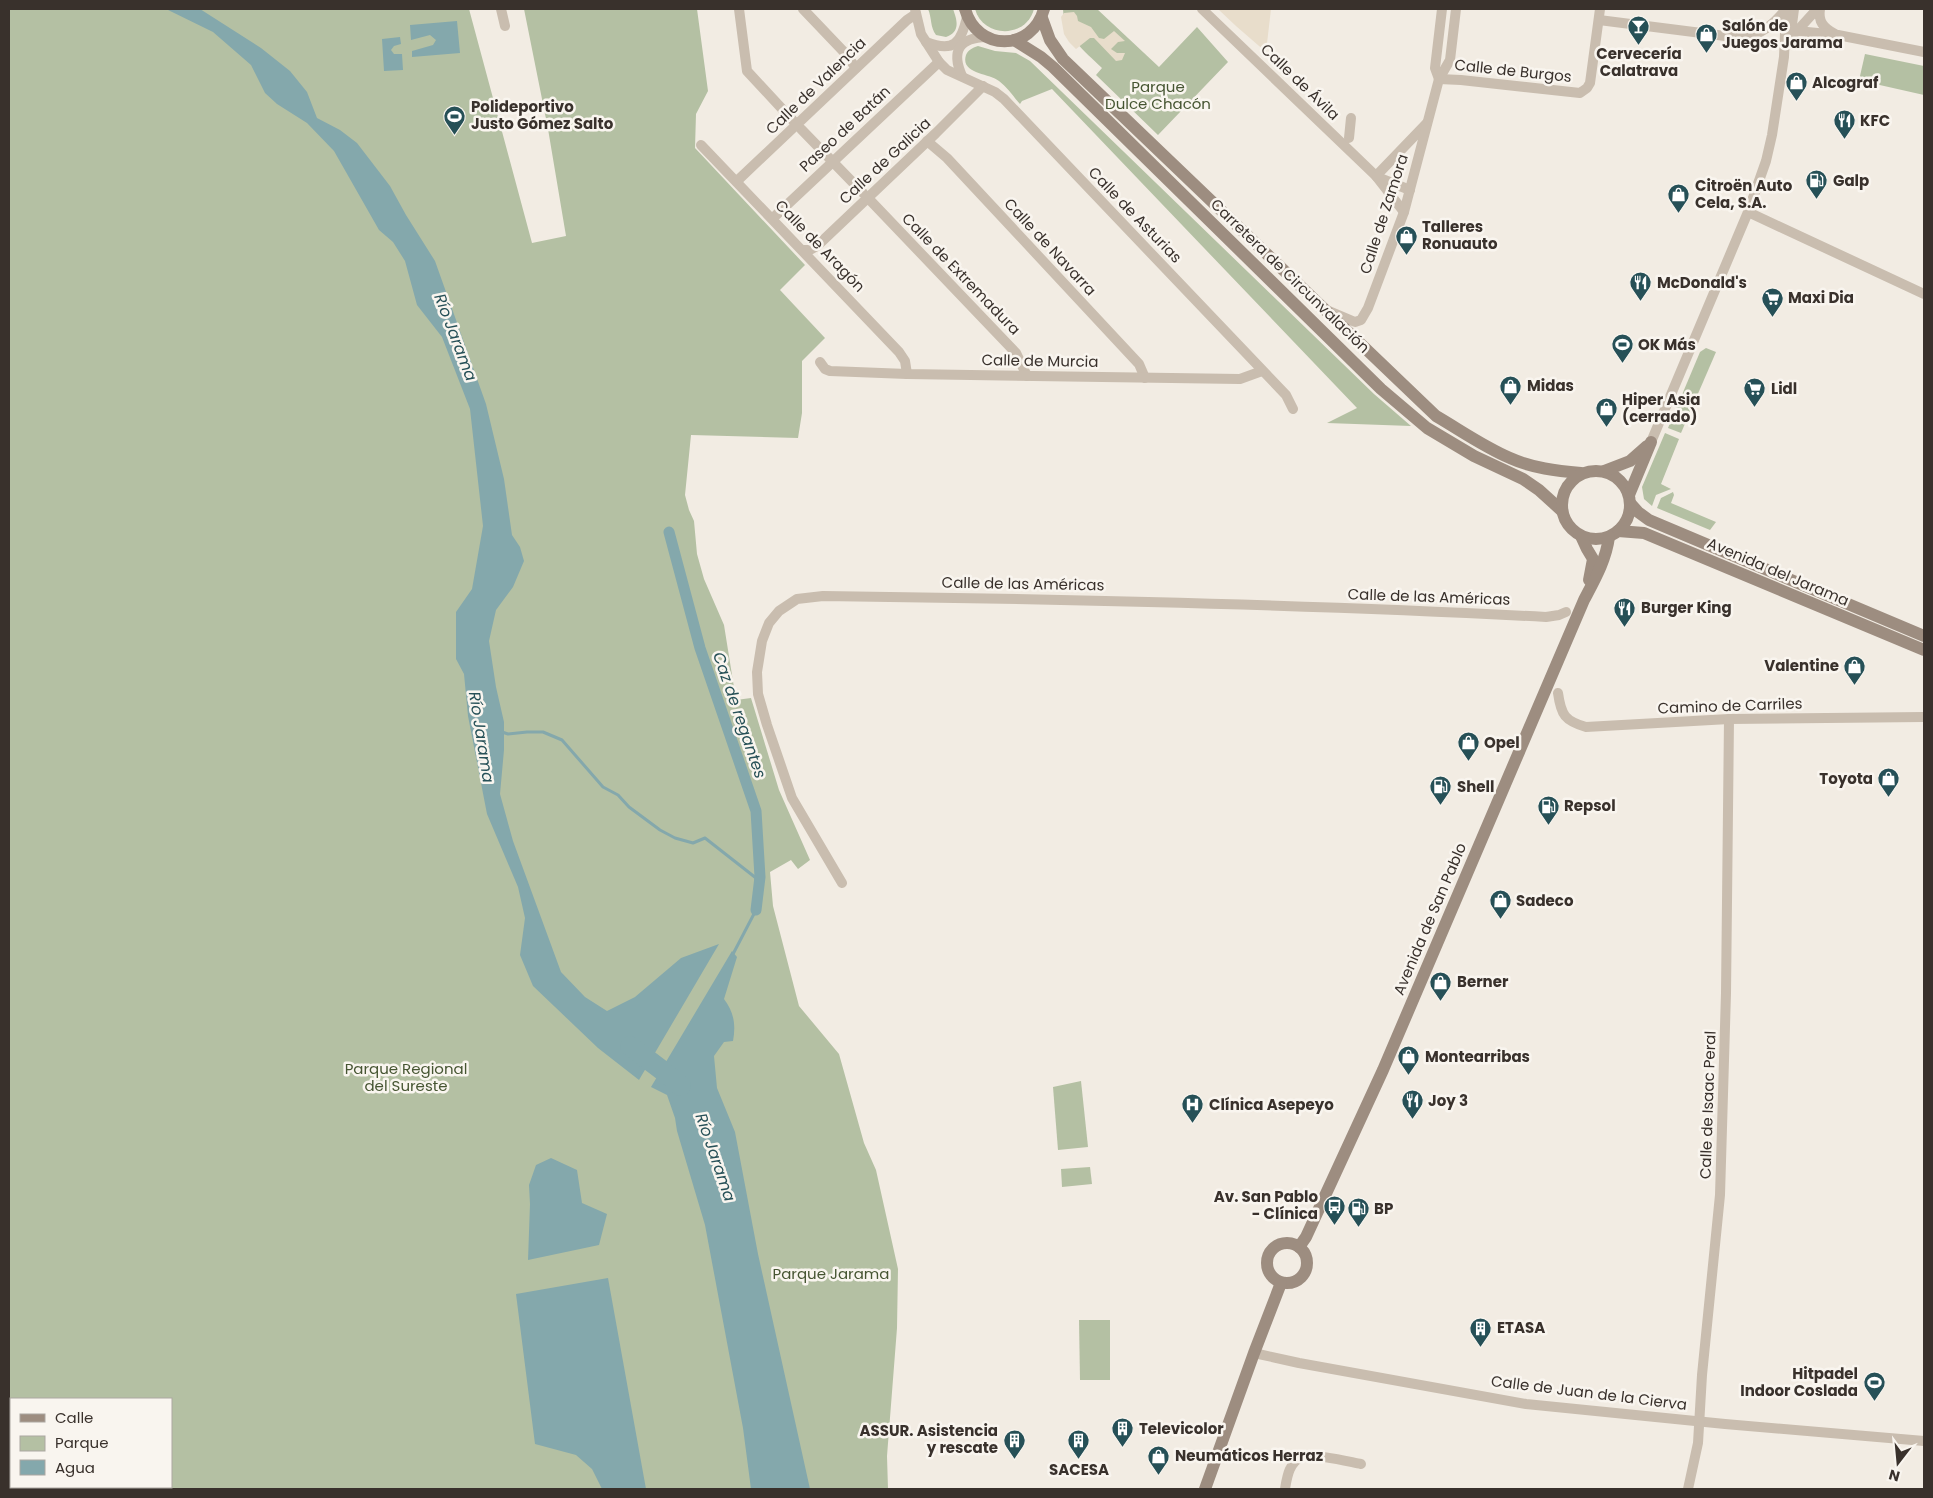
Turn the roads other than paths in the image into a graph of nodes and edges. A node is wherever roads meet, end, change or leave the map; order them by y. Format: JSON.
{"nodes":[{"id":1,"x":500,"y":9,"type":"edge"},
{"id":2,"x":739,"y":9,"type":"edge"},
{"id":3,"x":803,"y":9,"type":"edge"},
{"id":4,"x":1202,"y":9,"type":"edge"},
{"id":5,"x":1442,"y":9,"type":"edge"},
{"id":6,"x":1456,"y":9,"type":"edge"},
{"id":7,"x":1600,"y":9,"type":"edge"},
{"id":8,"x":1789,"y":9,"type":"edge"},
{"id":9,"x":1818,"y":9,"type":"edge"},
{"id":10,"x":916,"y":11,"type":"edge"},
{"id":11,"x":966,"y":13,"type":"edge"},
{"id":12,"x":1043,"y":13,"type":"edge"},
{"id":13,"x":1599,"y":20,"type":"junction"},
{"id":14,"x":505,"y":26,"type":"dead end"},
{"id":15,"x":1794,"y":34,"type":"junction"},
{"id":16,"x":1838,"y":35,"type":"junction"},
{"id":17,"x":986,"y":37,"type":"junction"},
{"id":18,"x":1014,"y":40,"type":"junction"},
{"id":19,"x":926,"y":42,"type":"junction"},
{"id":20,"x":1924,"y":52,"type":"edge"},
{"id":21,"x":1784,"y":57,"type":"junction"},
{"id":22,"x":939,"y":62,"type":"junction"},
{"id":23,"x":856,"y":68,"type":"junction"},
{"id":24,"x":962,"y":76,"type":"junction"},
{"id":25,"x":1439,"y":79,"type":"junction"},
{"id":26,"x":983,"y":86,"type":"junction"},
{"id":27,"x":1351,"y":118,"type":"dead end"},
{"id":28,"x":1429,"y":122,"type":"junction"},
{"id":29,"x":799,"y":127,"type":"junction"},
{"id":30,"x":1349,"y":138,"type":"dead end"},
{"id":31,"x":928,"y":141,"type":"junction"},
{"id":32,"x":701,"y":145,"type":"dead end"},
{"id":33,"x":832,"y":162,"type":"junction"},
{"id":34,"x":1376,"y":176,"type":"junction"},
{"id":35,"x":737,"y":181,"type":"junction"},
{"id":36,"x":1410,"y":190,"type":"junction"},
{"id":37,"x":865,"y":196,"type":"junction"},
{"id":38,"x":1404,"y":212,"type":"junction"},
{"id":39,"x":1748,"y":212,"type":"junction"},
{"id":40,"x":772,"y":218,"type":"junction"},
{"id":41,"x":803,"y":250,"type":"junction"},
{"id":42,"x":1924,"y":294,"type":"edge"},
{"id":43,"x":1326,"y":310,"type":"junction"},
{"id":44,"x":820,"y":362,"type":"dead end"},
{"id":45,"x":1262,"y":371,"type":"junction"},
{"id":46,"x":907,"y":374,"type":"junction"},
{"id":47,"x":1027,"y":376,"type":"junction"},
{"id":48,"x":1145,"y":378,"type":"junction"},
{"id":49,"x":1293,"y":409,"type":"dead end"},
{"id":50,"x":1651,"y":442,"type":"junction"},
{"id":51,"x":1604,"y":471,"type":"junction"},
{"id":52,"x":1581,"y":474,"type":"junction"},
{"id":53,"x":1629,"y":499,"type":"junction"},
{"id":54,"x":1561,"y":510,"type":"junction"},
{"id":55,"x":1614,"y":534,"type":"junction"},
{"id":56,"x":1581,"y":536,"type":"junction"},
{"id":57,"x":1584,"y":600,"type":"junction"},
{"id":58,"x":1566,"y":612,"type":"dead end"},
{"id":59,"x":1924,"y":636,"type":"edge"},
{"id":60,"x":1924,"y":650,"type":"edge"},
{"id":61,"x":1558,"y":693,"type":"dead end"},
{"id":62,"x":1924,"y":717,"type":"edge"},
{"id":63,"x":1730,"y":719,"type":"junction"},
{"id":64,"x":842,"y":883,"type":"dead end"},
{"id":65,"x":1299,"y":1247,"type":"junction"},
{"id":66,"x":1282,"y":1283,"type":"junction"},
{"id":67,"x":1254,"y":1352,"type":"junction"},
{"id":68,"x":1699,"y":1421,"type":"junction"},
{"id":69,"x":1924,"y":1441,"type":"edge"},
{"id":70,"x":1361,"y":1464,"type":"dead end"},
{"id":71,"x":1205,"y":1489,"type":"edge"},
{"id":72,"x":1288,"y":1489,"type":"edge"},
{"id":73,"x":1688,"y":1489,"type":"edge"}],
"edges":[{"from":1,"to":14,"type":"street"},
{"from":2,"to":29,"type":"street","name":"Calle de Extremadura"},
{"from":3,"to":23,"type":"street"},
{"from":4,"to":34,"type":"street","name":"Calle de Ávila"},
{"from":5,"to":25,"type":"street","name":"Calle de Zamora"},
{"from":6,"to":25,"type":"street","name":"Calle de Zamora"},
{"from":7,"to":13,"type":"street"},
{"from":8,"to":13,"type":"street"},
{"from":8,"to":15,"type":"street"},
{"from":8,"to":21,"type":"street"},
{"from":9,"to":15,"type":"street"},
{"from":9,"to":16,"type":"street"},
{"from":10,"to":19,"type":"street"},
{"from":10,"to":23,"type":"street","name":"Calle de Valencia"},
{"from":11,"to":17,"type":"main road"},
{"from":11,"to":19,"type":"street"},
{"from":12,"to":18,"type":"main road"},
{"from":12,"to":43,"type":"main road","name":"Carretera de Circunvalación"},
{"from":13,"to":25,"type":"street","name":"Calle de Burgos"},
{"from":15,"to":16,"type":"street"},
{"from":15,"to":21,"type":"street"},
{"from":16,"to":20,"type":"street"},
{"from":17,"to":18,"type":"main road"},
{"from":17,"to":24,"type":"street"},
{"from":18,"to":54,"type":"main road","name":"Carretera de Circunvalación"},
{"from":19,"to":22,"type":"street"},
{"from":21,"to":39,"type":"street"},
{"from":22,"to":24,"type":"street","name":"Calle de Asturias"},
{"from":22,"to":33,"type":"street","name":"Paseo de Batán"},
{"from":23,"to":29,"type":"street","name":"Calle de Valencia"},
{"from":24,"to":26,"type":"street","name":"Calle de Asturias"},
{"from":25,"to":28,"type":"street","name":"Calle de Zamora"},
{"from":26,"to":31,"type":"street","name":"Calle de Galicia"},
{"from":26,"to":45,"type":"street","name":"Calle de Asturias"},
{"from":27,"to":30,"type":"street"},
{"from":28,"to":34,"type":"street"},
{"from":28,"to":36,"type":"street","name":"Calle de Zamora"},
{"from":29,"to":33,"type":"street","name":"Calle de Extremadura"},
{"from":29,"to":35,"type":"street","name":"Calle de Valencia"},
{"from":31,"to":37,"type":"street","name":"Calle de Galicia"},
{"from":31,"to":48,"type":"street","name":"Calle de Navarra"},
{"from":32,"to":35,"type":"street","name":"Calle de Aragón"},
{"from":33,"to":37,"type":"street","name":"Calle de Extremadura"},
{"from":33,"to":40,"type":"street","name":"Paseo de Batán"},
{"from":34,"to":36,"type":"street","name":"Calle de Ávila"},
{"from":34,"to":38,"type":"street","name":"Calle de Ávila"},
{"from":35,"to":40,"type":"street","name":"Calle de Aragón"},
{"from":36,"to":38,"type":"street","name":"Calle de Zamora"},
{"from":37,"to":41,"type":"street","name":"Calle de Galicia"},
{"from":37,"to":47,"type":"street","name":"Calle de Extremadura"},
{"from":38,"to":43,"type":"street","name":"Calle de Zamora"},
{"from":39,"to":42,"type":"street"},
{"from":39,"to":50,"type":"street"},
{"from":40,"to":41,"type":"street","name":"Calle de Aragón"},
{"from":41,"to":46,"type":"street","name":"Calle de Aragón"},
{"from":43,"to":52,"type":"main road","name":"Carretera de Circunvalación"},
{"from":44,"to":46,"type":"street","name":"Calle de Murcia"},
{"from":45,"to":48,"type":"street","name":"Calle de Murcia"},
{"from":45,"to":49,"type":"street","name":"Calle de Asturias"},
{"from":46,"to":47,"type":"street","name":"Calle de Murcia"},
{"from":47,"to":48,"type":"street","name":"Calle de Murcia"},
{"from":50,"to":51,"type":"main road"},
{"from":50,"to":53,"type":"main road"},
{"from":51,"to":52,"type":"main road"},
{"from":51,"to":53,"type":"main road"},
{"from":52,"to":54,"type":"main road"},
{"from":53,"to":55,"type":"main road"},
{"from":53,"to":59,"type":"main road","name":"Avenida del Jarama"},
{"from":54,"to":56,"type":"main road"},
{"from":55,"to":56,"type":"main road"},
{"from":55,"to":57,"type":"main road","name":"Avenida de San Pablo"},
{"from":55,"to":60,"type":"main road","name":"Avenida del Jarama"},
{"from":56,"to":57,"type":"main road","name":"Avenida de San Pablo"},
{"from":57,"to":65,"type":"main road","name":"Avenida de San Pablo"},
{"from":58,"to":64,"type":"street","name":"Calle de las Américas"},
{"from":61,"to":63,"type":"street","name":"Camino de Carriles"},
{"from":62,"to":63,"type":"street","name":"Camino de Carriles"},
{"from":63,"to":68,"type":"street","name":"Calle de Isaac Peral"},
{"from":65,"to":66,"type":"main road"},
{"from":65,"to":66,"type":"main road"},
{"from":66,"to":67,"type":"main road"},
{"from":67,"to":68,"type":"street","name":"Calle de Juan de la Cierva"},
{"from":67,"to":71,"type":"main road"},
{"from":68,"to":69,"type":"street","name":"Calle de Juan de la Cierva"},
{"from":68,"to":73,"type":"street","name":"Calle de Isaac Peral"},
{"from":70,"to":72,"type":"street"}]}
